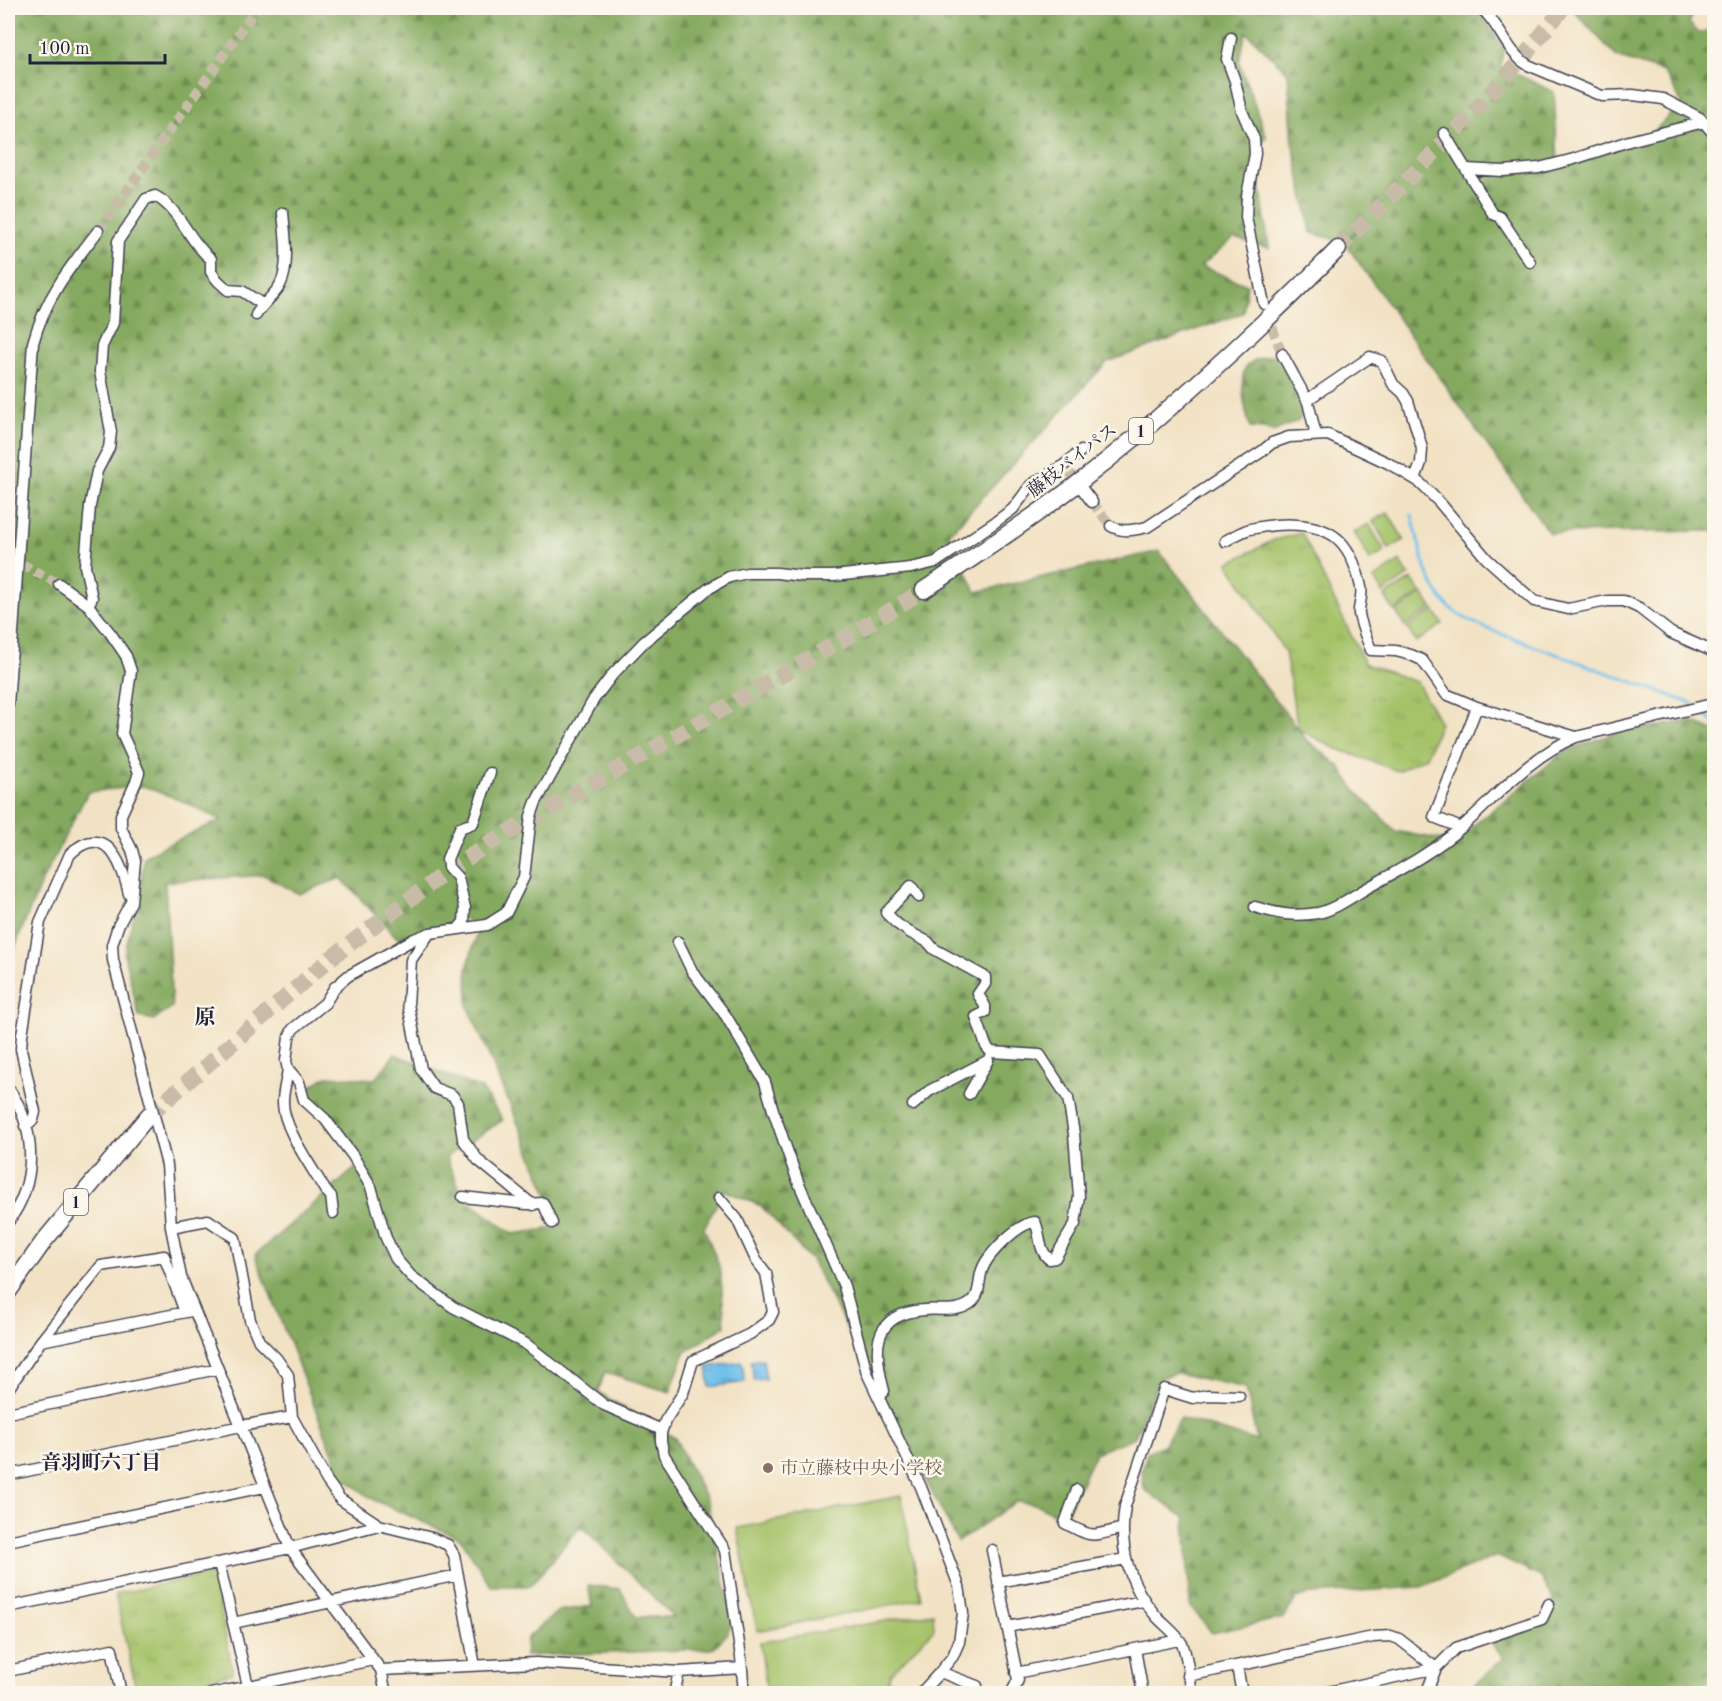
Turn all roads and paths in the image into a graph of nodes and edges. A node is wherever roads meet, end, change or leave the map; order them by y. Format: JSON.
{"nodes":[{"id":1,"x":1481,"y":8,"type":"edge"},
{"id":2,"x":1231,"y":38,"type":"dead end"},
{"id":3,"x":1704,"y":122,"type":"junction"},
{"id":4,"x":1444,"y":133,"type":"dead end"},
{"id":5,"x":1714,"y":134,"type":"edge"},
{"id":6,"x":1466,"y":169,"type":"junction"},
{"id":7,"x":283,"y":213,"type":"dead end"},
{"id":8,"x":98,"y":231,"type":"tunnel mouth"},
{"id":9,"x":1338,"y":249,"type":"tunnel mouth"},
{"id":10,"x":1530,"y":262,"type":"dead end"},
{"id":11,"x":262,"y":304,"type":"junction"},
{"id":12,"x":1264,"y":304,"type":"tunnel mouth"},
{"id":13,"x":256,"y":315,"type":"dead end"},
{"id":14,"x":1282,"y":354,"type":"tunnel mouth"},
{"id":15,"x":1307,"y":400,"type":"junction"},
{"id":16,"x":1316,"y":435,"type":"junction"},
{"id":17,"x":1081,"y":451,"type":"dead end"},
{"id":18,"x":1414,"y":479,"type":"junction"},
{"id":19,"x":1083,"y":490,"type":"tunnel mouth"},
{"id":20,"x":1092,"y":502,"type":"tunnel mouth"},
{"id":21,"x":1111,"y":526,"type":"dead end"},
{"id":22,"x":1225,"y":541,"type":"dead end"},
{"id":23,"x":59,"y":585,"type":"tunnel mouth"},
{"id":24,"x":924,"y":590,"type":"tunnel mouth"},
{"id":25,"x":88,"y":606,"type":"junction"},
{"id":26,"x":11,"y":614,"type":"edge"},
{"id":27,"x":1714,"y":652,"type":"edge"},
{"id":28,"x":1713,"y":702,"type":"edge"},
{"id":29,"x":8,"y":705,"type":"edge"},
{"id":30,"x":1478,"y":707,"type":"junction"},
{"id":31,"x":1576,"y":737,"type":"junction"},
{"id":32,"x":490,"y":773,"type":"dead end"},
{"id":33,"x":1461,"y":828,"type":"junction"},
{"id":34,"x":919,"y":897,"type":"dead end"},
{"id":35,"x":131,"y":902,"type":"junction"},
{"id":36,"x":1255,"y":907,"type":"dead end"},
{"id":37,"x":458,"y":929,"type":"junction"},
{"id":38,"x":430,"y":933,"type":"junction"},
{"id":39,"x":678,"y":942,"type":"dead end"},
{"id":40,"x":989,"y":1056,"type":"junction"},
{"id":41,"x":288,"y":1069,"type":"junction"},
{"id":42,"x":8,"y":1088,"type":"edge"},
{"id":43,"x":969,"y":1094,"type":"dead end"},
{"id":44,"x":913,"y":1105,"type":"dead end"},
{"id":45,"x":25,"y":1126,"type":"junction"},
{"id":46,"x":463,"y":1197,"type":"dead end"},
{"id":47,"x":719,"y":1198,"type":"dead end"},
{"id":48,"x":533,"y":1205,"type":"junction"},
{"id":49,"x":333,"y":1213,"type":"dead end"},
{"id":50,"x":8,"y":1222,"type":"edge"},
{"id":51,"x":552,"y":1223,"type":"dead end"},
{"id":52,"x":171,"y":1227,"type":"junction"},
{"id":53,"x":8,"y":1280,"type":"edge"},
{"id":54,"x":8,"y":1293,"type":"edge"},
{"id":55,"x":190,"y":1311,"type":"junction"},
{"id":56,"x":41,"y":1341,"type":"junction"},
{"id":57,"x":216,"y":1369,"type":"junction"},
{"id":58,"x":8,"y":1389,"type":"edge"},
{"id":59,"x":1239,"y":1396,"type":"dead end"},
{"id":60,"x":879,"y":1397,"type":"junction"},
{"id":61,"x":8,"y":1413,"type":"edge"},
{"id":62,"x":292,"y":1418,"type":"junction"},
{"id":63,"x":241,"y":1426,"type":"junction"},
{"id":64,"x":662,"y":1430,"type":"junction"},
{"id":65,"x":8,"y":1475,"type":"edge"},
{"id":66,"x":264,"y":1487,"type":"junction"},
{"id":67,"x":1077,"y":1490,"type":"dead end"},
{"id":68,"x":379,"y":1525,"type":"junction"},
{"id":69,"x":1123,"y":1528,"type":"junction"},
{"id":70,"x":8,"y":1541,"type":"edge"},
{"id":71,"x":290,"y":1548,"type":"junction"},
{"id":72,"x":992,"y":1550,"type":"dead end"},
{"id":73,"x":1126,"y":1559,"type":"junction"},
{"id":74,"x":219,"y":1563,"type":"junction"},
{"id":75,"x":458,"y":1575,"type":"junction"},
{"id":76,"x":998,"y":1582,"type":"junction"},
{"id":77,"x":1143,"y":1601,"type":"junction"},
{"id":78,"x":330,"y":1602,"type":"junction"},
{"id":79,"x":1549,"y":1604,"type":"dead end"},
{"id":80,"x":8,"y":1606,"type":"edge"},
{"id":81,"x":233,"y":1623,"type":"junction"},
{"id":82,"x":1007,"y":1627,"type":"junction"},
{"id":83,"x":1179,"y":1640,"type":"junction"},
{"id":84,"x":1135,"y":1649,"type":"junction"},
{"id":85,"x":373,"y":1660,"type":"junction"},
{"id":86,"x":475,"y":1666,"type":"junction"},
{"id":87,"x":1237,"y":1666,"type":"junction"},
{"id":88,"x":742,"y":1668,"type":"junction"},
{"id":89,"x":1436,"y":1668,"type":"junction"},
{"id":90,"x":381,"y":1670,"type":"junction"},
{"id":91,"x":8,"y":1671,"type":"edge"},
{"id":92,"x":679,"y":1672,"type":"junction"},
{"id":93,"x":940,"y":1672,"type":"junction"},
{"id":94,"x":1016,"y":1673,"type":"junction"},
{"id":95,"x":1188,"y":1676,"type":"junction"},
{"id":96,"x":247,"y":1690,"type":"edge"},
{"id":97,"x":1142,"y":1693,"type":"edge"},
{"id":98,"x":121,"y":1694,"type":"edge"},
{"id":99,"x":211,"y":1694,"type":"edge"},
{"id":100,"x":386,"y":1694,"type":"edge"},
{"id":101,"x":674,"y":1694,"type":"edge"},
{"id":102,"x":744,"y":1694,"type":"edge"},
{"id":103,"x":920,"y":1694,"type":"edge"},
{"id":104,"x":973,"y":1694,"type":"edge"},
{"id":105,"x":1011,"y":1694,"type":"edge"},
{"id":106,"x":1192,"y":1694,"type":"edge"},
{"id":107,"x":1242,"y":1694,"type":"edge"},
{"id":108,"x":1319,"y":1694,"type":"edge"},
{"id":109,"x":1426,"y":1694,"type":"edge"}],
"edges":[{"from":1,"to":3,"type":"street"},
{"from":2,"to":12,"type":"street"},
{"from":3,"to":5,"type":"street"},
{"from":3,"to":6,"type":"street"},
{"from":4,"to":6,"type":"street"},
{"from":6,"to":10,"type":"street"},
{"from":7,"to":11,"type":"street"},
{"from":8,"to":26,"type":"street"},
{"from":9,"to":24,"type":"highway","name":"藤枝バイパス","number":"1"},
{"from":11,"to":13,"type":"street"},
{"from":11,"to":25,"type":"street"},
{"from":14,"to":15,"type":"street"},
{"from":15,"to":16,"type":"street"},
{"from":15,"to":18,"type":"street"},
{"from":16,"to":18,"type":"street"},
{"from":16,"to":21,"type":"street"},
{"from":17,"to":37,"type":"street"},
{"from":18,"to":27,"type":"street"},
{"from":19,"to":20,"type":"street"},
{"from":22,"to":30,"type":"street"},
{"from":23,"to":25,"type":"street"},
{"from":25,"to":35,"type":"street"},
{"from":26,"to":29,"type":"street"},
{"from":28,"to":31,"type":"street"},
{"from":30,"to":31,"type":"street"},
{"from":30,"to":33,"type":"street"},
{"from":31,"to":33,"type":"street"},
{"from":32,"to":37,"type":"street"},
{"from":33,"to":36,"type":"street"},
{"from":34,"to":40,"type":"street"},
{"from":35,"to":45,"type":"street"},
{"from":35,"to":52,"type":"street"},
{"from":37,"to":38,"type":"street"},
{"from":38,"to":41,"type":"street"},
{"from":38,"to":48,"type":"street"},
{"from":39,"to":60,"type":"street"},
{"from":40,"to":43,"type":"street"},
{"from":40,"to":44,"type":"street"},
{"from":40,"to":60,"type":"street"},
{"from":41,"to":49,"type":"street"},
{"from":41,"to":64,"type":"street"},
{"from":42,"to":45,"type":"street"},
{"from":45,"to":50,"type":"street"},
{"from":46,"to":48,"type":"street"},
{"from":47,"to":64,"type":"street"},
{"from":48,"to":51,"type":"street"},
{"from":52,"to":55,"type":"street"},
{"from":52,"to":62,"type":"street"},
{"from":53,"to":54,"type":"highway","number":"1"},
{"from":55,"to":56,"type":"street"},
{"from":55,"to":56,"type":"street"},
{"from":55,"to":57,"type":"street"},
{"from":56,"to":58,"type":"street"},
{"from":57,"to":61,"type":"street"},
{"from":57,"to":63,"type":"street"},
{"from":59,"to":69,"type":"street"},
{"from":60,"to":93,"type":"street"},
{"from":62,"to":63,"type":"street"},
{"from":62,"to":68,"type":"street"},
{"from":63,"to":65,"type":"street"},
{"from":63,"to":66,"type":"street"},
{"from":64,"to":88,"type":"street"},
{"from":66,"to":70,"type":"street"},
{"from":66,"to":71,"type":"street"},
{"from":67,"to":69,"type":"street"},
{"from":68,"to":71,"type":"street"},
{"from":68,"to":75,"type":"street"},
{"from":69,"to":73,"type":"street"},
{"from":71,"to":74,"type":"street"},
{"from":71,"to":78,"type":"street"},
{"from":72,"to":76,"type":"street"},
{"from":73,"to":76,"type":"street"},
{"from":73,"to":77,"type":"street"},
{"from":74,"to":80,"type":"street"},
{"from":74,"to":81,"type":"street"},
{"from":75,"to":78,"type":"street"},
{"from":75,"to":86,"type":"street"},
{"from":76,"to":82,"type":"street"},
{"from":77,"to":82,"type":"street"},
{"from":77,"to":83,"type":"street"},
{"from":78,"to":81,"type":"street"},
{"from":78,"to":85,"type":"street"},
{"from":79,"to":89,"type":"street"},
{"from":81,"to":96,"type":"street"},
{"from":82,"to":94,"type":"street"},
{"from":83,"to":84,"type":"street"},
{"from":83,"to":95,"type":"street"},
{"from":84,"to":94,"type":"street"},
{"from":84,"to":97,"type":"street"},
{"from":85,"to":90,"type":"street"},
{"from":85,"to":96,"type":"street"},
{"from":86,"to":90,"type":"street"},
{"from":86,"to":92,"type":"street"},
{"from":87,"to":89,"type":"street"},
{"from":87,"to":95,"type":"street"},
{"from":87,"to":107,"type":"street"},
{"from":88,"to":92,"type":"street"},
{"from":88,"to":102,"type":"street"},
{"from":89,"to":108,"type":"street"},
{"from":89,"to":109,"type":"street"},
{"from":90,"to":100,"type":"street"},
{"from":91,"to":98,"type":"street"},
{"from":92,"to":101,"type":"street"},
{"from":93,"to":103,"type":"street"},
{"from":93,"to":104,"type":"street"},
{"from":94,"to":105,"type":"street"},
{"from":95,"to":106,"type":"street"},
{"from":96,"to":99,"type":"street"}]}
